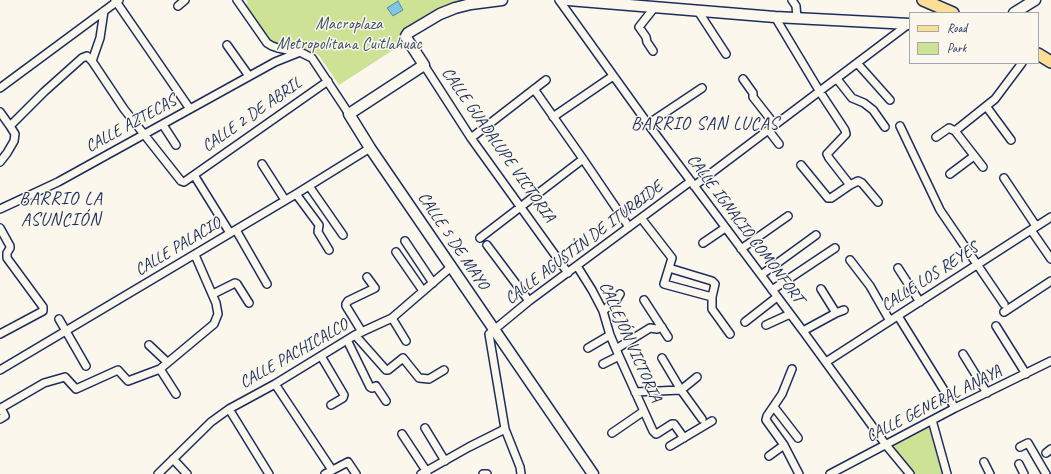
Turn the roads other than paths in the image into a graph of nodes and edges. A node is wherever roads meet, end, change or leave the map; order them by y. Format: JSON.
{"nodes":[{"id":1,"x":185,"y":0,"type":"edge"},
{"id":2,"x":237,"y":0,"type":"edge"},
{"id":3,"x":502,"y":0,"type":"edge"},
{"id":4,"x":559,"y":0,"type":"edge"},
{"id":5,"x":568,"y":0,"type":"edge"},
{"id":6,"x":792,"y":0,"type":"edge"},
{"id":7,"x":923,"y":0,"type":"edge"},
{"id":8,"x":117,"y":1,"type":"edge"},
{"id":9,"x":1027,"y":2,"type":"edge"},
{"id":10,"x":178,"y":6,"type":"dead end"},
{"id":11,"x":654,"y":8,"type":"junction"},
{"id":12,"x":104,"y":11,"type":"junction"},
{"id":13,"x":698,"y":11,"type":"junction"},
{"id":14,"x":951,"y":12,"type":"edge"},
{"id":15,"x":1015,"y":12,"type":"edge"},
{"id":16,"x":775,"y":17,"type":"junction"},
{"id":17,"x":797,"y":18,"type":"junction"},
{"id":18,"x":909,"y":24,"type":"edge"},
{"id":19,"x":909,"y":25,"type":"edge"},
{"id":20,"x":227,"y":45,"type":"dead end"},
{"id":21,"x":652,"y":51,"type":"dead end"},
{"id":22,"x":300,"y":52,"type":"junction"},
{"id":23,"x":726,"y":54,"type":"dead end"},
{"id":24,"x":1039,"y":55,"type":"edge"},
{"id":25,"x":92,"y":61,"type":"junction"},
{"id":26,"x":1051,"y":62,"type":"edge"},
{"id":27,"x":857,"y":63,"type":"junction"},
{"id":28,"x":1021,"y":64,"type":"edge"},
{"id":29,"x":424,"y":65,"type":"junction"},
{"id":30,"x":249,"y":76,"type":"junction"},
{"id":31,"x":613,"y":76,"type":"junction"},
{"id":32,"x":743,"y":78,"type":"dead end"},
{"id":33,"x":837,"y":79,"type":"junction"},
{"id":34,"x":546,"y":80,"type":"dead end"},
{"id":35,"x":328,"y":81,"type":"junction"},
{"id":36,"x":0,"y":88,"type":"edge"},
{"id":37,"x":702,"y":88,"type":"dead end"},
{"id":38,"x":534,"y":89,"type":"junction"},
{"id":39,"x":820,"y":92,"type":"junction"},
{"id":40,"x":890,"y":100,"type":"dead end"},
{"id":41,"x":986,"y":106,"type":"junction"},
{"id":42,"x":361,"y":107,"type":"junction"},
{"id":43,"x":190,"y":109,"type":"junction"},
{"id":44,"x":0,"y":112,"type":"edge"},
{"id":45,"x":349,"y":114,"type":"junction"},
{"id":46,"x":554,"y":117,"type":"junction"},
{"id":47,"x":648,"y":124,"type":"junction"},
{"id":48,"x":163,"y":125,"type":"junction"},
{"id":49,"x":775,"y":125,"type":"junction"},
{"id":50,"x":10,"y":126,"type":"junction"},
{"id":51,"x":900,"y":126,"type":"dead end"},
{"id":52,"x":885,"y":127,"type":"dead end"},
{"id":53,"x":358,"y":129,"type":"junction"},
{"id":54,"x":769,"y":131,"type":"junction"},
{"id":55,"x":955,"y":131,"type":"junction"},
{"id":56,"x":144,"y":135,"type":"junction"},
{"id":57,"x":471,"y":138,"type":"junction"},
{"id":58,"x":936,"y":138,"type":"dead end"},
{"id":59,"x":1011,"y":140,"type":"dead end"},
{"id":60,"x":779,"y":144,"type":"dead end"},
{"id":61,"x":176,"y":145,"type":"dead end"},
{"id":62,"x":370,"y":148,"type":"junction"},
{"id":63,"x":974,"y":156,"type":"junction"},
{"id":64,"x":583,"y":159,"type":"junction"},
{"id":65,"x":0,"y":162,"type":"edge"},
{"id":66,"x":262,"y":164,"type":"dead end"},
{"id":67,"x":801,"y":165,"type":"dead end"},
{"id":68,"x":983,"y":167,"type":"dead end"},
{"id":69,"x":950,"y":174,"type":"dead end"},
{"id":70,"x":194,"y":175,"type":"junction"},
{"id":71,"x":1004,"y":178,"type":"dead end"},
{"id":72,"x":693,"y":183,"type":"junction"},
{"id":73,"x":850,"y":185,"type":"junction"},
{"id":74,"x":309,"y":186,"type":"junction"},
{"id":75,"x":296,"y":194,"type":"junction"},
{"id":76,"x":286,"y":200,"type":"junction"},
{"id":77,"x":878,"y":202,"type":"dead end"},
{"id":78,"x":521,"y":207,"type":"junction"},
{"id":79,"x":0,"y":209,"type":"edge"},
{"id":80,"x":788,"y":216,"type":"dead end"},
{"id":81,"x":1051,"y":217,"type":"edge"},
{"id":82,"x":641,"y":218,"type":"junction"},
{"id":83,"x":629,"y":227,"type":"junction"},
{"id":84,"x":0,"y":228,"type":"edge"},
{"id":85,"x":725,"y":228,"type":"junction"},
{"id":86,"x":1033,"y":228,"type":"junction"},
{"id":87,"x":233,"y":231,"type":"junction"},
{"id":88,"x":343,"y":235,"type":"dead end"},
{"id":89,"x":816,"y":235,"type":"dead end"},
{"id":90,"x":480,"y":238,"type":"dead end"},
{"id":91,"x":405,"y":242,"type":"dead end"},
{"id":92,"x":704,"y":243,"type":"dead end"},
{"id":93,"x":487,"y":244,"type":"dead end"},
{"id":94,"x":835,"y":248,"type":"dead end"},
{"id":95,"x":741,"y":249,"type":"junction"},
{"id":96,"x":329,"y":250,"type":"dead end"},
{"id":97,"x":396,"y":252,"type":"dead end"},
{"id":98,"x":195,"y":255,"type":"junction"},
{"id":99,"x":1051,"y":259,"type":"edge"},
{"id":100,"x":850,"y":260,"type":"dead end"},
{"id":101,"x":977,"y":265,"type":"junction"},
{"id":102,"x":577,"y":266,"type":"junction"},
{"id":103,"x":451,"y":267,"type":"junction"},
{"id":104,"x":669,"y":268,"type":"junction"},
{"id":105,"x":898,"y":268,"type":"dead end"},
{"id":106,"x":568,"y":272,"type":"junction"},
{"id":107,"x":761,"y":275,"type":"junction"},
{"id":108,"x":367,"y":277,"type":"dead end"},
{"id":109,"x":1051,"y":281,"type":"edge"},
{"id":110,"x":433,"y":282,"type":"junction"},
{"id":111,"x":267,"y":284,"type":"dead end"},
{"id":112,"x":821,"y":289,"type":"dead end"},
{"id":113,"x":772,"y":290,"type":"junction"},
{"id":114,"x":423,"y":291,"type":"junction"},
{"id":115,"x":213,"y":294,"type":"junction"},
{"id":116,"x":620,"y":294,"type":"dead end"},
{"id":117,"x":777,"y":297,"type":"junction"},
{"id":118,"x":712,"y":298,"type":"junction"},
{"id":119,"x":644,"y":300,"type":"dead end"},
{"id":120,"x":529,"y":301,"type":"junction"},
{"id":121,"x":920,"y":302,"type":"junction"},
{"id":122,"x":250,"y":303,"type":"dead end"},
{"id":123,"x":603,"y":310,"type":"junction"},
{"id":124,"x":844,"y":310,"type":"dead end"},
{"id":125,"x":836,"y":313,"type":"junction"},
{"id":126,"x":790,"y":314,"type":"junction"},
{"id":127,"x":898,"y":316,"type":"junction"},
{"id":128,"x":392,"y":318,"type":"junction"},
{"id":129,"x":60,"y":319,"type":"dead end"},
{"id":130,"x":890,"y":321,"type":"junction"},
{"id":131,"x":745,"y":322,"type":"dead end"},
{"id":132,"x":766,"y":325,"type":"dead end"},
{"id":133,"x":662,"y":326,"type":"junction"},
{"id":134,"x":996,"y":326,"type":"dead end"},
{"id":135,"x":495,"y":329,"type":"junction"},
{"id":136,"x":66,"y":331,"type":"junction"},
{"id":137,"x":803,"y":331,"type":"junction"},
{"id":138,"x":358,"y":333,"type":"junction"},
{"id":139,"x":0,"y":334,"type":"edge"},
{"id":140,"x":730,"y":334,"type":"dead end"},
{"id":141,"x":610,"y":335,"type":"junction"},
{"id":142,"x":668,"y":337,"type":"dead end"},
{"id":143,"x":347,"y":340,"type":"junction"},
{"id":144,"x":406,"y":341,"type":"dead end"},
{"id":145,"x":149,"y":345,"type":"dead end"},
{"id":146,"x":588,"y":348,"type":"dead end"},
{"id":147,"x":618,"y":353,"type":"junction"},
{"id":148,"x":963,"y":354,"type":"dead end"},
{"id":149,"x":321,"y":356,"type":"junction"},
{"id":150,"x":662,"y":358,"type":"dead end"},
{"id":151,"x":1051,"y":361,"type":"edge"},
{"id":152,"x":167,"y":362,"type":"junction"},
{"id":153,"x":826,"y":362,"type":"junction"},
{"id":154,"x":603,"y":364,"type":"dead end"},
{"id":155,"x":86,"y":366,"type":"dead end"},
{"id":156,"x":160,"y":369,"type":"junction"},
{"id":157,"x":792,"y":369,"type":"dead end"},
{"id":158,"x":0,"y":370,"type":"edge"},
{"id":159,"x":444,"y":370,"type":"dead end"},
{"id":160,"x":1026,"y":374,"type":"junction"},
{"id":161,"x":697,"y":377,"type":"dead end"},
{"id":162,"x":275,"y":384,"type":"junction"},
{"id":163,"x":682,"y":390,"type":"junction"},
{"id":164,"x":635,"y":392,"type":"junction"},
{"id":165,"x":987,"y":393,"type":"junction"},
{"id":166,"x":176,"y":394,"type":"dead end"},
{"id":167,"x":386,"y":401,"type":"dead end"},
{"id":168,"x":330,"y":405,"type":"dead end"},
{"id":169,"x":774,"y":407,"type":"junction"},
{"id":170,"x":955,"y":408,"type":"junction"},
{"id":171,"x":229,"y":409,"type":"junction"},
{"id":172,"x":644,"y":411,"type":"junction"},
{"id":173,"x":0,"y":419,"type":"edge"},
{"id":174,"x":702,"y":419,"type":"dead end"},
{"id":175,"x":932,"y":420,"type":"junction"},
{"id":176,"x":712,"y":421,"type":"dead end"},
{"id":177,"x":425,"y":428,"type":"dead end"},
{"id":178,"x":505,"y":429,"type":"junction"},
{"id":179,"x":612,"y":433,"type":"dead end"},
{"id":180,"x":402,"y":434,"type":"dead end"},
{"id":181,"x":684,"y":438,"type":"junction"},
{"id":182,"x":798,"y":438,"type":"dead end"},
{"id":183,"x":784,"y":445,"type":"junction"},
{"id":184,"x":886,"y":445,"type":"junction"},
{"id":185,"x":670,"y":446,"type":"dead end"},
{"id":186,"x":1020,"y":447,"type":"dead end"},
{"id":187,"x":769,"y":456,"type":"dead end"},
{"id":188,"x":173,"y":459,"type":"junction"},
{"id":189,"x":445,"y":461,"type":"junction"},
{"id":190,"x":984,"y":462,"type":"dead end"},
{"id":191,"x":1019,"y":464,"type":"dead end"},
{"id":192,"x":332,"y":470,"type":"junction"},
{"id":193,"x":520,"y":471,"type":"edge"},
{"id":194,"x":1051,"y":471,"type":"edge"},
{"id":195,"x":424,"y":473,"type":"edge"},
{"id":196,"x":158,"y":474,"type":"edge"},
{"id":197,"x":186,"y":474,"type":"edge"},
{"id":198,"x":269,"y":474,"type":"edge"},
{"id":199,"x":325,"y":474,"type":"edge"},
{"id":200,"x":356,"y":474,"type":"edge"},
{"id":201,"x":483,"y":474,"type":"edge"},
{"id":202,"x":487,"y":474,"type":"edge"},
{"id":203,"x":524,"y":474,"type":"edge"},
{"id":204,"x":593,"y":474,"type":"edge"},
{"id":205,"x":799,"y":474,"type":"edge"},
{"id":206,"x":830,"y":474,"type":"edge"},
{"id":207,"x":910,"y":474,"type":"edge"},
{"id":208,"x":947,"y":474,"type":"edge"},
{"id":209,"x":990,"y":474,"type":"edge"},
{"id":210,"x":1024,"y":474,"type":"edge"},
{"id":211,"x":1046,"y":474,"type":"edge"}],
"edges":[{"from":1,"to":10,"type":"street"},
{"from":2,"to":22,"type":"street"},
{"from":3,"to":29,"type":"street","name":"CALLE GUADALUPE VICTORIA"},
{"from":4,"to":31,"type":"street","name":"CALLE IGNACIO COMONFORT"},
{"from":5,"to":11,"type":"street"},
{"from":6,"to":17,"type":"street"},
{"from":7,"to":14,"type":"main road"},
{"from":8,"to":12,"type":"street"},
{"from":8,"to":43,"type":"street"},
{"from":9,"to":15,"type":"street"},
{"from":11,"to":13,"type":"street"},
{"from":11,"to":21,"type":"street"},
{"from":12,"to":25,"type":"street"},
{"from":12,"to":36,"type":"street"},
{"from":13,"to":16,"type":"street"},
{"from":13,"to":23,"type":"street"},
{"from":16,"to":17,"type":"street"},
{"from":16,"to":39,"type":"street"},
{"from":17,"to":18,"type":"street"},
{"from":19,"to":27,"type":"street","name":"CALLE AGUSTÍN DE ITURBIDE"},
{"from":20,"to":30,"type":"street"},
{"from":22,"to":30,"type":"street","name":"CALLE AZTECAS"},
{"from":22,"to":35,"type":"street","name":"CALLE 5 DE MAYO"},
{"from":24,"to":26,"type":"main road"},
{"from":25,"to":50,"type":"street"},
{"from":25,"to":56,"type":"street"},
{"from":27,"to":33,"type":"street","name":"CALLE AGUSTÍN DE ITURBIDE"},
{"from":27,"to":40,"type":"street"},
{"from":28,"to":41,"type":"street"},
{"from":29,"to":42,"type":"street"},
{"from":29,"to":57,"type":"street","name":"CALLE GUADALUPE VICTORIA"},
{"from":30,"to":43,"type":"street","name":"CALLE AZTECAS"},
{"from":31,"to":46,"type":"street"},
{"from":31,"to":47,"type":"street","name":"CALLE IGNACIO COMONFORT"},
{"from":32,"to":49,"type":"street"},
{"from":33,"to":39,"type":"street","name":"CALLE AGUSTÍN DE ITURBIDE"},
{"from":33,"to":52,"type":"street"},
{"from":34,"to":38,"type":"street"},
{"from":35,"to":45,"type":"street","name":"CALLE 5 DE MAYO"},
{"from":35,"to":70,"type":"street","name":"CALLE 2 DE ABRIL"},
{"from":37,"to":47,"type":"street"},
{"from":38,"to":46,"type":"street"},
{"from":38,"to":57,"type":"street"},
{"from":39,"to":49,"type":"street","name":"CALLE AGUSTÍN DE ITURBIDE"},
{"from":39,"to":73,"type":"street"},
{"from":41,"to":55,"type":"street"},
{"from":41,"to":59,"type":"street"},
{"from":42,"to":45,"type":"street"},
{"from":42,"to":53,"type":"street"},
{"from":43,"to":48,"type":"street","name":"CALLE AZTECAS"},
{"from":44,"to":50,"type":"street"},
{"from":45,"to":53,"type":"street","name":"CALLE 5 DE MAYO"},
{"from":46,"to":64,"type":"street"},
{"from":47,"to":72,"type":"street","name":"CALLE IGNACIO COMONFORT"},
{"from":48,"to":56,"type":"street","name":"CALLE AZTECAS"},
{"from":48,"to":61,"type":"street"},
{"from":49,"to":54,"type":"street","name":"CALLE AGUSTÍN DE ITURBIDE"},
{"from":50,"to":65,"type":"street"},
{"from":51,"to":101,"type":"street"},
{"from":53,"to":62,"type":"street","name":"CALLE 5 DE MAYO"},
{"from":54,"to":60,"type":"street"},
{"from":54,"to":72,"type":"street","name":"CALLE AGUSTÍN DE ITURBIDE"},
{"from":55,"to":58,"type":"street"},
{"from":55,"to":63,"type":"street"},
{"from":56,"to":70,"type":"street"},
{"from":56,"to":79,"type":"street","name":"CALLE AZTECAS"},
{"from":57,"to":78,"type":"street","name":"CALLE GUADALUPE VICTORIA"},
{"from":62,"to":74,"type":"street","name":"CALLE PALACIO"},
{"from":62,"to":103,"type":"street","name":"CALLE 5 DE MAYO"},
{"from":63,"to":68,"type":"street"},
{"from":63,"to":69,"type":"street"},
{"from":64,"to":78,"type":"street"},
{"from":64,"to":83,"type":"street"},
{"from":66,"to":76,"type":"street"},
{"from":67,"to":73,"type":"street"},
{"from":70,"to":87,"type":"street"},
{"from":71,"to":86,"type":"street"},
{"from":72,"to":82,"type":"street","name":"CALLE AGUSTÍN DE ITURBIDE"},
{"from":72,"to":85,"type":"street","name":"CALLE IGNACIO COMONFORT"},
{"from":73,"to":77,"type":"street"},
{"from":74,"to":75,"type":"street","name":"CALLE PALACIO"},
{"from":74,"to":88,"type":"street"},
{"from":75,"to":76,"type":"street","name":"CALLE PALACIO"},
{"from":75,"to":96,"type":"street"},
{"from":76,"to":87,"type":"street","name":"CALLE PALACIO"},
{"from":78,"to":90,"type":"street"},
{"from":78,"to":106,"type":"street","name":"CALLE GUADALUPE VICTORIA"},
{"from":80,"to":95,"type":"street"},
{"from":81,"to":86,"type":"street","name":"CALLE LOS REYES"},
{"from":82,"to":83,"type":"street","name":"CALLE AGUSTÍN DE ITURBIDE"},
{"from":82,"to":104,"type":"street"},
{"from":83,"to":102,"type":"street","name":"CALLE AGUSTÍN DE ITURBIDE"},
{"from":84,"to":139,"type":"street"},
{"from":85,"to":92,"type":"street"},
{"from":85,"to":95,"type":"street","name":"CALLE IGNACIO COMONFORT"},
{"from":86,"to":99,"type":"street"},
{"from":86,"to":101,"type":"street","name":"CALLE LOS REYES"},
{"from":87,"to":98,"type":"street","name":"CALLE PALACIO"},
{"from":87,"to":111,"type":"street"},
{"from":89,"to":107,"type":"street"},
{"from":91,"to":110,"type":"street"},
{"from":93,"to":120,"type":"street"},
{"from":94,"to":113,"type":"street"},
{"from":95,"to":107,"type":"street","name":"CALLE IGNACIO COMONFORT"},
{"from":97,"to":114,"type":"street"},
{"from":98,"to":115,"type":"street"},
{"from":98,"to":136,"type":"street","name":"CALLE PALACIO"},
{"from":100,"to":130,"type":"street"},
{"from":101,"to":109,"type":"street"},
{"from":101,"to":121,"type":"street","name":"CALLE LOS REYES"},
{"from":102,"to":106,"type":"street","name":"CALLE AGUSTÍN DE ITURBIDE"},
{"from":102,"to":123,"type":"street","name":"CALLEJÓN VICTORIA"},
{"from":103,"to":110,"type":"street","name":"CALLE PACHICALCO"},
{"from":103,"to":135,"type":"street","name":"CALLE 5 DE MAYO"},
{"from":104,"to":118,"type":"street"},
{"from":104,"to":118,"type":"street"},
{"from":105,"to":121,"type":"street"},
{"from":106,"to":120,"type":"street","name":"CALLE AGUSTÍN DE ITURBIDE"},
{"from":107,"to":113,"type":"street","name":"CALLE IGNACIO COMONFORT"},
{"from":108,"to":138,"type":"street"},
{"from":110,"to":114,"type":"street","name":"CALLE PACHICALCO"},
{"from":112,"to":125,"type":"street"},
{"from":113,"to":117,"type":"street","name":"CALLE IGNACIO COMONFORT"},
{"from":114,"to":128,"type":"street","name":"CALLE PACHICALCO"},
{"from":115,"to":122,"type":"street"},
{"from":115,"to":152,"type":"street"},
{"from":116,"to":123,"type":"street"},
{"from":117,"to":126,"type":"street","name":"CALLE IGNACIO COMONFORT"},
{"from":117,"to":131,"type":"street"},
{"from":118,"to":140,"type":"street"},
{"from":119,"to":133,"type":"street"},
{"from":120,"to":135,"type":"street","name":"CALLE AGUSTÍN DE ITURBIDE"},
{"from":121,"to":127,"type":"street","name":"CALLE LOS REYES"},
{"from":123,"to":141,"type":"street","name":"CALLEJÓN VICTORIA"},
{"from":124,"to":125,"type":"street"},
{"from":125,"to":137,"type":"street"},
{"from":126,"to":132,"type":"street"},
{"from":126,"to":137,"type":"street","name":"CALLE IGNACIO COMONFORT"},
{"from":127,"to":130,"type":"street","name":"CALLE LOS REYES"},
{"from":127,"to":170,"type":"street"},
{"from":128,"to":138,"type":"street","name":"CALLE PACHICALCO"},
{"from":128,"to":144,"type":"street"},
{"from":129,"to":136,"type":"street"},
{"from":130,"to":153,"type":"street","name":"CALLE LOS REYES"},
{"from":133,"to":142,"type":"street"},
{"from":133,"to":147,"type":"street"},
{"from":134,"to":160,"type":"street"},
{"from":135,"to":178,"type":"street"},
{"from":135,"to":204,"type":"street","name":"CALLE 5 DE MAYO"},
{"from":136,"to":155,"type":"street"},
{"from":136,"to":158,"type":"street","name":"CALLE PALACIO"},
{"from":137,"to":153,"type":"street","name":"CALLE IGNACIO COMONFORT"},
{"from":138,"to":143,"type":"street","name":"CALLE PACHICALCO"},
{"from":138,"to":159,"type":"street"},
{"from":141,"to":146,"type":"street"},
{"from":141,"to":147,"type":"street","name":"CALLEJÓN VICTORIA"},
{"from":143,"to":149,"type":"street","name":"CALLE PACHICALCO"},
{"from":143,"to":167,"type":"street"},
{"from":145,"to":152,"type":"street"},
{"from":147,"to":154,"type":"street"},
{"from":147,"to":164,"type":"street","name":"CALLEJÓN VICTORIA"},
{"from":148,"to":165,"type":"street"},
{"from":149,"to":162,"type":"street","name":"CALLE PACHICALCO"},
{"from":149,"to":168,"type":"street"},
{"from":150,"to":163,"type":"street"},
{"from":151,"to":160,"type":"street","name":"CALLE GENERAL ANAYA"},
{"from":152,"to":156,"type":"street"},
{"from":153,"to":184,"type":"street","name":"CALLE IGNACIO COMONFORT"},
{"from":156,"to":166,"type":"street"},
{"from":156,"to":173,"type":"street"},
{"from":157,"to":169,"type":"street"},
{"from":160,"to":165,"type":"street","name":"CALLE GENERAL ANAYA"},
{"from":161,"to":163,"type":"street"},
{"from":162,"to":171,"type":"street","name":"CALLE PACHICALCO"},
{"from":162,"to":192,"type":"street"},
{"from":163,"to":164,"type":"street"},
{"from":163,"to":174,"type":"street"},
{"from":164,"to":172,"type":"street","name":"CALLEJÓN VICTORIA"},
{"from":165,"to":170,"type":"street","name":"CALLE GENERAL ANAYA"},
{"from":169,"to":182,"type":"street"},
{"from":169,"to":183,"type":"street"},
{"from":170,"to":175,"type":"street","name":"CALLE GENERAL ANAYA"},
{"from":171,"to":188,"type":"street","name":"CALLE PACHICALCO"},
{"from":171,"to":198,"type":"street"},
{"from":172,"to":179,"type":"street"},
{"from":172,"to":181,"type":"street","name":"CALLEJÓN VICTORIA"},
{"from":175,"to":184,"type":"street","name":"CALLE GENERAL ANAYA"},
{"from":175,"to":208,"type":"street"},
{"from":176,"to":181,"type":"street"},
{"from":177,"to":189,"type":"street"},
{"from":178,"to":189,"type":"street"},
{"from":178,"to":193,"type":"street"},
{"from":180,"to":195,"type":"street"},
{"from":181,"to":185,"type":"street"},
{"from":183,"to":187,"type":"street"},
{"from":183,"to":205,"type":"street"},
{"from":184,"to":206,"type":"street","name":"CALLE GENERAL ANAYA"},
{"from":184,"to":207,"type":"street","name":"CALLE IGNACIO COMONFORT"},
{"from":186,"to":211,"type":"street"},
{"from":188,"to":196,"type":"street","name":"CALLE PACHICALCO"},
{"from":188,"to":197,"type":"street"},
{"from":189,"to":195,"type":"street"},
{"from":190,"to":209,"type":"street"},
{"from":191,"to":210,"type":"street"},
{"from":192,"to":199,"type":"street"},
{"from":192,"to":200,"type":"street"},
{"from":193,"to":203,"type":"street"},
{"from":194,"to":211,"type":"street"},
{"from":201,"to":202,"type":"street"}]}
